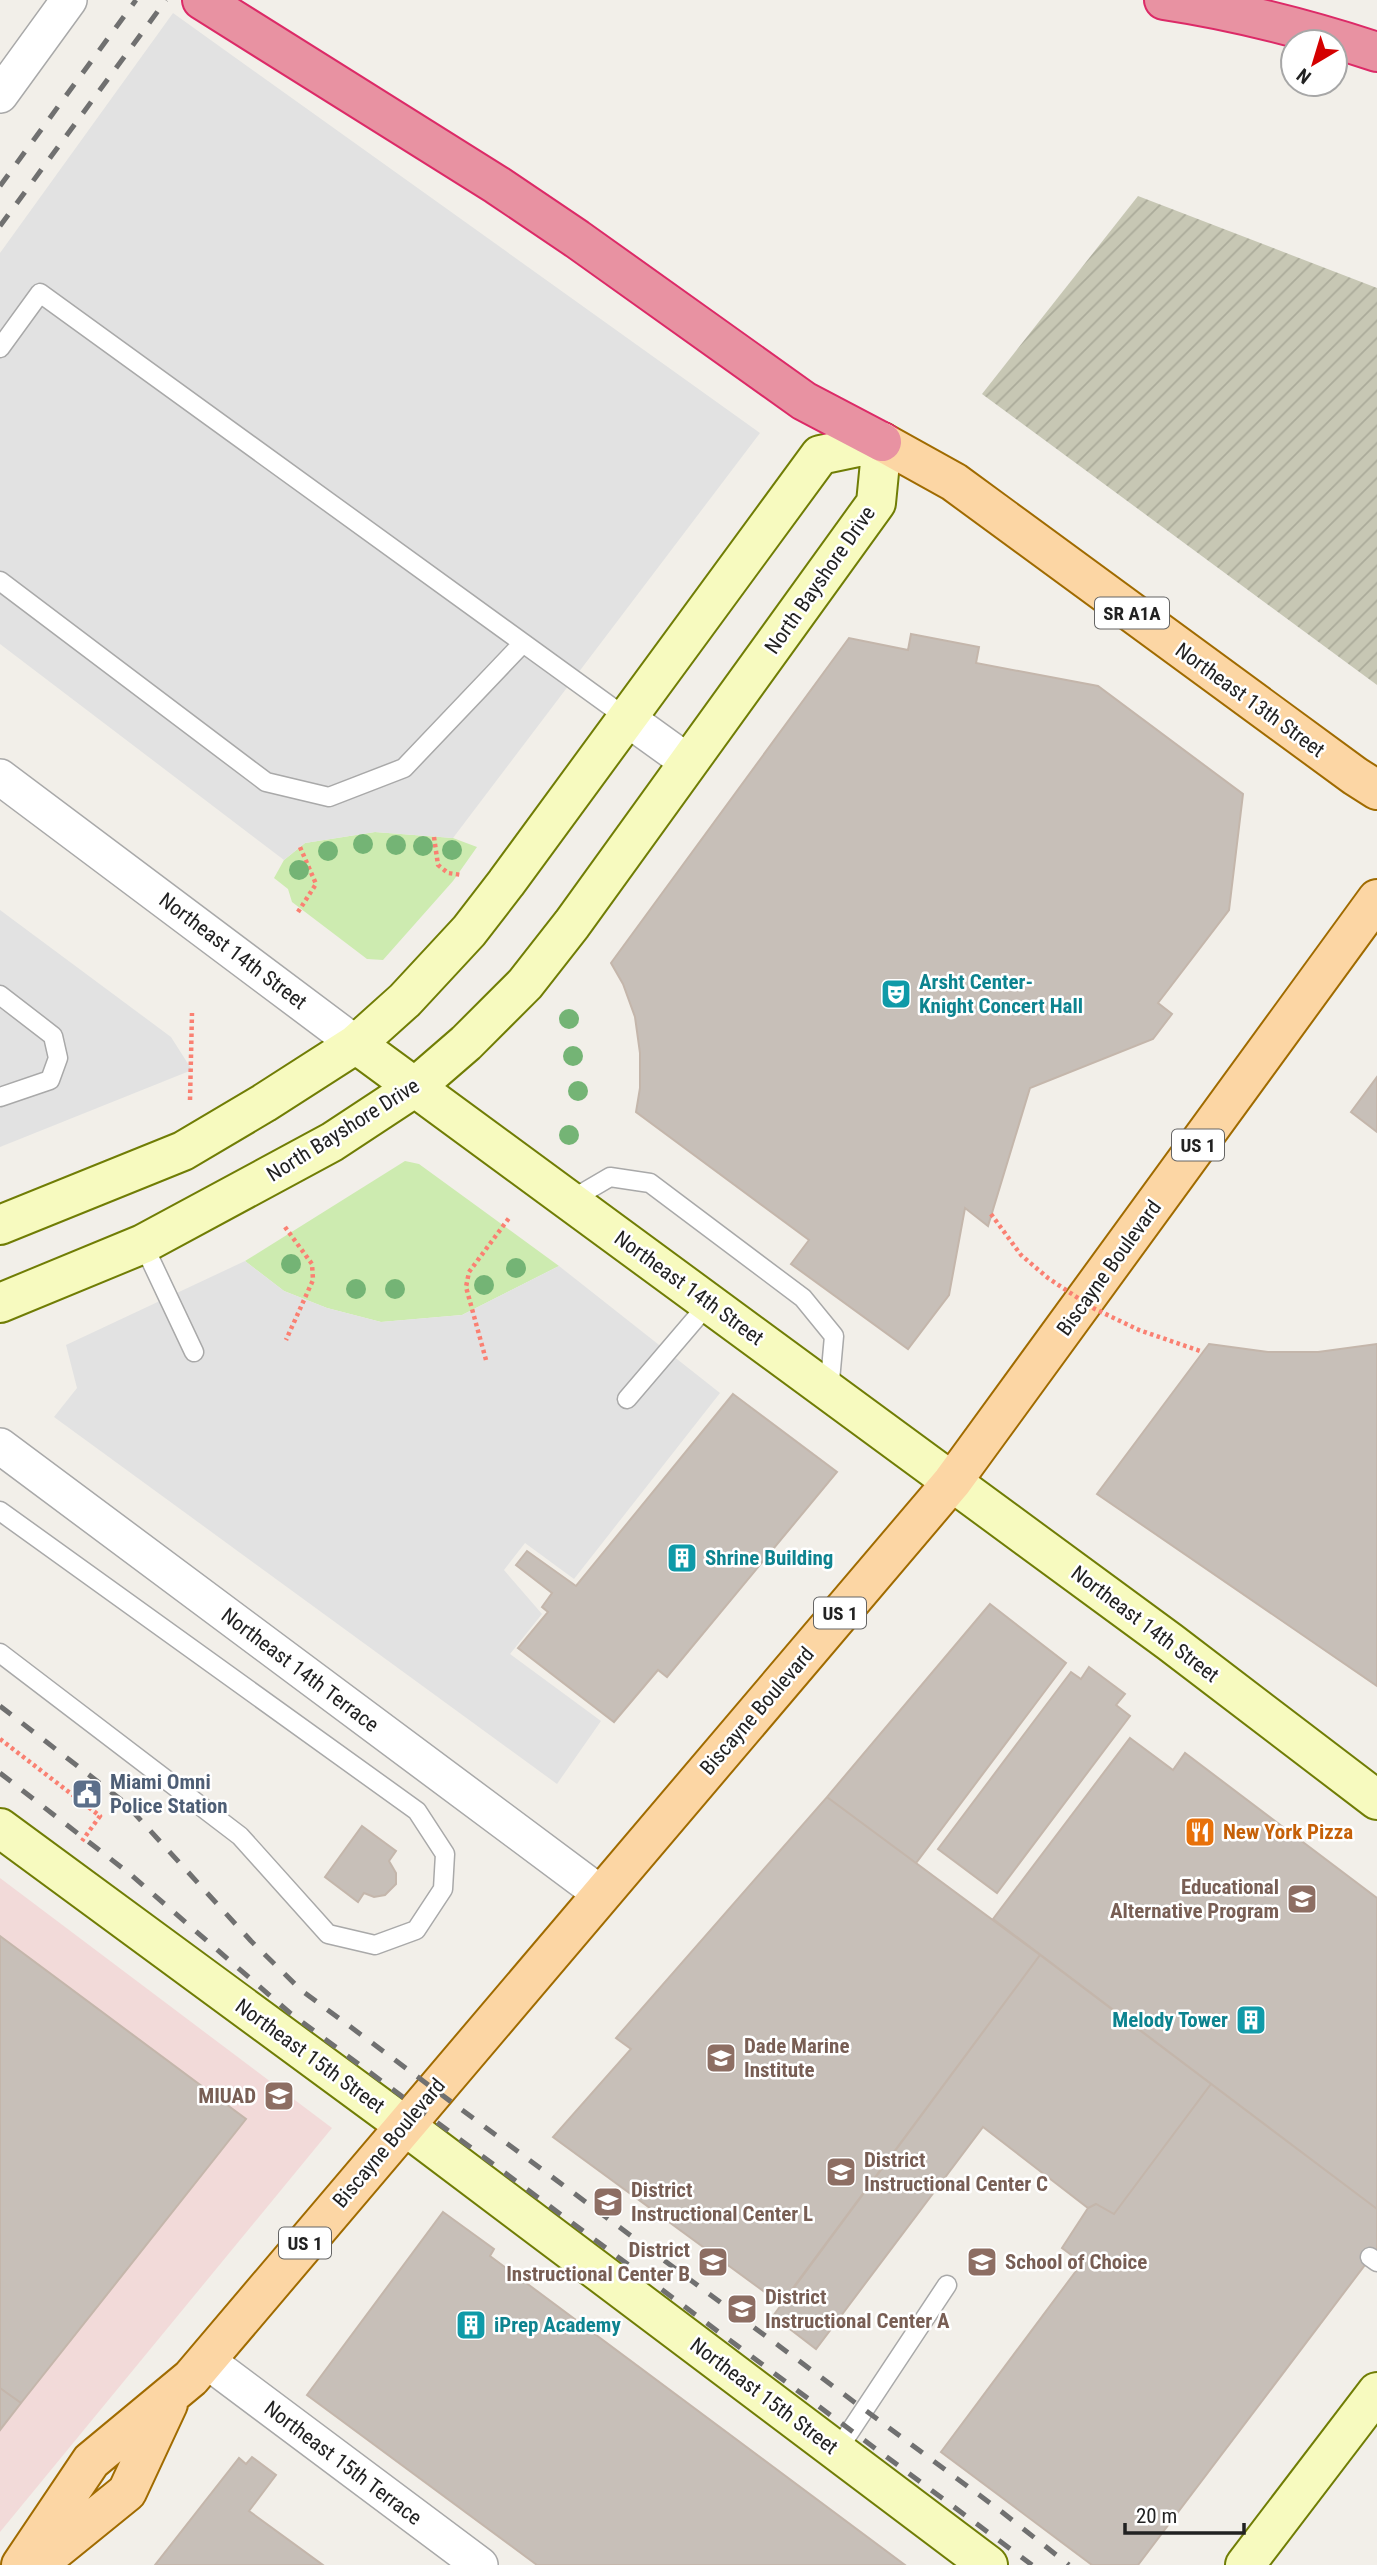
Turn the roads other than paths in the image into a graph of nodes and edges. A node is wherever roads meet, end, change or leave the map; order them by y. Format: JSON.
{"nodes":[{"id":1,"x":69,"y":0,"type":"edge"},
{"id":2,"x":202,"y":0,"type":"edge"},
{"id":3,"x":1164,"y":0,"type":"edge"},
{"id":4,"x":1377,"y":52,"type":"edge"},
{"id":5,"x":0,"y":95,"type":"edge"},
{"id":6,"x":0,"y":348,"type":"edge"},
{"id":7,"x":882,"y":442,"type":"junction"},
{"id":8,"x":0,"y":581,"type":"edge"},
{"id":9,"x":523,"y":643,"type":"junction"},
{"id":10,"x":628,"y":719,"type":"junction"},
{"id":11,"x":689,"y":763,"type":"junction"},
{"id":12,"x":0,"y":777,"type":"edge"},
{"id":13,"x":1377,"y":790,"type":"edge"},
{"id":14,"x":1377,"y":898,"type":"edge"},
{"id":15,"x":0,"y":995,"type":"edge"},
{"id":16,"x":356,"y":1044,"type":"junction"},
{"id":17,"x":414,"y":1087,"type":"junction"},
{"id":18,"x":0,"y":1097,"type":"edge"},
{"id":19,"x":569,"y":1201,"type":"junction"},
{"id":20,"x":0,"y":1225,"type":"edge"},
{"id":21,"x":143,"y":1244,"type":"junction"},
{"id":22,"x":0,"y":1303,"type":"edge"},
{"id":23,"x":709,"y":1303,"type":"junction"},
{"id":24,"x":194,"y":1352,"type":"dead end"},
{"id":25,"x":829,"y":1392,"type":"junction"},
{"id":26,"x":627,"y":1399,"type":"dead end"},
{"id":27,"x":0,"y":1446,"type":"edge"},
{"id":28,"x":952,"y":1482,"type":"junction"},
{"id":29,"x":0,"y":1511,"type":"edge"},
{"id":30,"x":0,"y":1653,"type":"edge"},
{"id":31,"x":1377,"y":1800,"type":"edge"},
{"id":32,"x":0,"y":1828,"type":"edge"},
{"id":33,"x":601,"y":1894,"type":"junction"},
{"id":34,"x":404,"y":2125,"type":"junction"},
{"id":35,"x":947,"y":2285,"type":"dead end"},
{"id":36,"x":206,"y":2360,"type":"junction"},
{"id":37,"x":173,"y":2392,"type":"junction"},
{"id":38,"x":1377,"y":2392,"type":"edge"},
{"id":39,"x":837,"y":2451,"type":"junction"},
{"id":40,"x":21,"y":2565,"type":"edge"},
{"id":41,"x":37,"y":2565,"type":"edge"},
{"id":42,"x":480,"y":2565,"type":"edge"},
{"id":43,"x":988,"y":2565,"type":"edge"},
{"id":44,"x":1245,"y":2565,"type":"edge"}],
"edges":[{"from":1,"to":5,"type":"street"},
{"from":2,"to":7,"type":"highway"},
{"from":3,"to":4,"type":"highway"},
{"from":6,"to":9,"type":"lane"},
{"from":7,"to":10,"type":"street"},
{"from":7,"to":11,"type":"street","name":"North Bayshore Drive"},
{"from":7,"to":13,"type":"main road","name":"Northeast 13th Street","number":"SR A1A"},
{"from":8,"to":9,"type":"lane"},
{"from":9,"to":10,"type":"lane"},
{"from":10,"to":11,"type":"street"},
{"from":10,"to":16,"type":"street"},
{"from":11,"to":17,"type":"street","name":"North Bayshore Drive"},
{"from":12,"to":16,"type":"street","name":"Northeast 14th Street"},
{"from":14,"to":28,"type":"main road","name":"Biscayne Boulevard","number":"US 1"},
{"from":15,"to":18,"type":"lane"},
{"from":16,"to":17,"type":"street","name":"Northeast 14th Street"},
{"from":16,"to":20,"type":"street"},
{"from":17,"to":19,"type":"street","name":"Northeast 14th Street"},
{"from":17,"to":21,"type":"street","name":"North Bayshore Drive"},
{"from":19,"to":23,"type":"street","name":"Northeast 14th Street"},
{"from":19,"to":25,"type":"lane"},
{"from":21,"to":22,"type":"street","name":"North Bayshore Drive"},
{"from":21,"to":24,"type":"lane"},
{"from":23,"to":25,"type":"street","name":"Northeast 14th Street"},
{"from":23,"to":26,"type":"lane"},
{"from":25,"to":28,"type":"street","name":"Northeast 14th Street"},
{"from":27,"to":33,"type":"street","name":"Northeast 14th Terrace"},
{"from":28,"to":31,"type":"street","name":"Northeast 14th Street"},
{"from":28,"to":33,"type":"main road","name":"Biscayne Boulevard","number":"US 1"},
{"from":29,"to":30,"type":"lane"},
{"from":32,"to":34,"type":"street","name":"Northeast 15th Street"},
{"from":33,"to":34,"type":"main road","name":"Biscayne Boulevard","number":"US 1"},
{"from":34,"to":36,"type":"main road","name":"Biscayne Boulevard","number":"US 1"},
{"from":34,"to":39,"type":"street","name":"Northeast 15th Street"},
{"from":35,"to":39,"type":"lane"},
{"from":36,"to":37,"type":"main road","name":"Biscayne Boulevard","number":"US 1"},
{"from":36,"to":42,"type":"street","name":"Northeast 15th Terrace"},
{"from":37,"to":40,"type":"main road","name":"Biscayne Boulevard","number":"US 1"},
{"from":37,"to":41,"type":"main road","name":"Biscayne Boulevard","number":"US 1"},
{"from":38,"to":44,"type":"street"},
{"from":39,"to":43,"type":"street","name":"Northeast 15th Street"}]}
